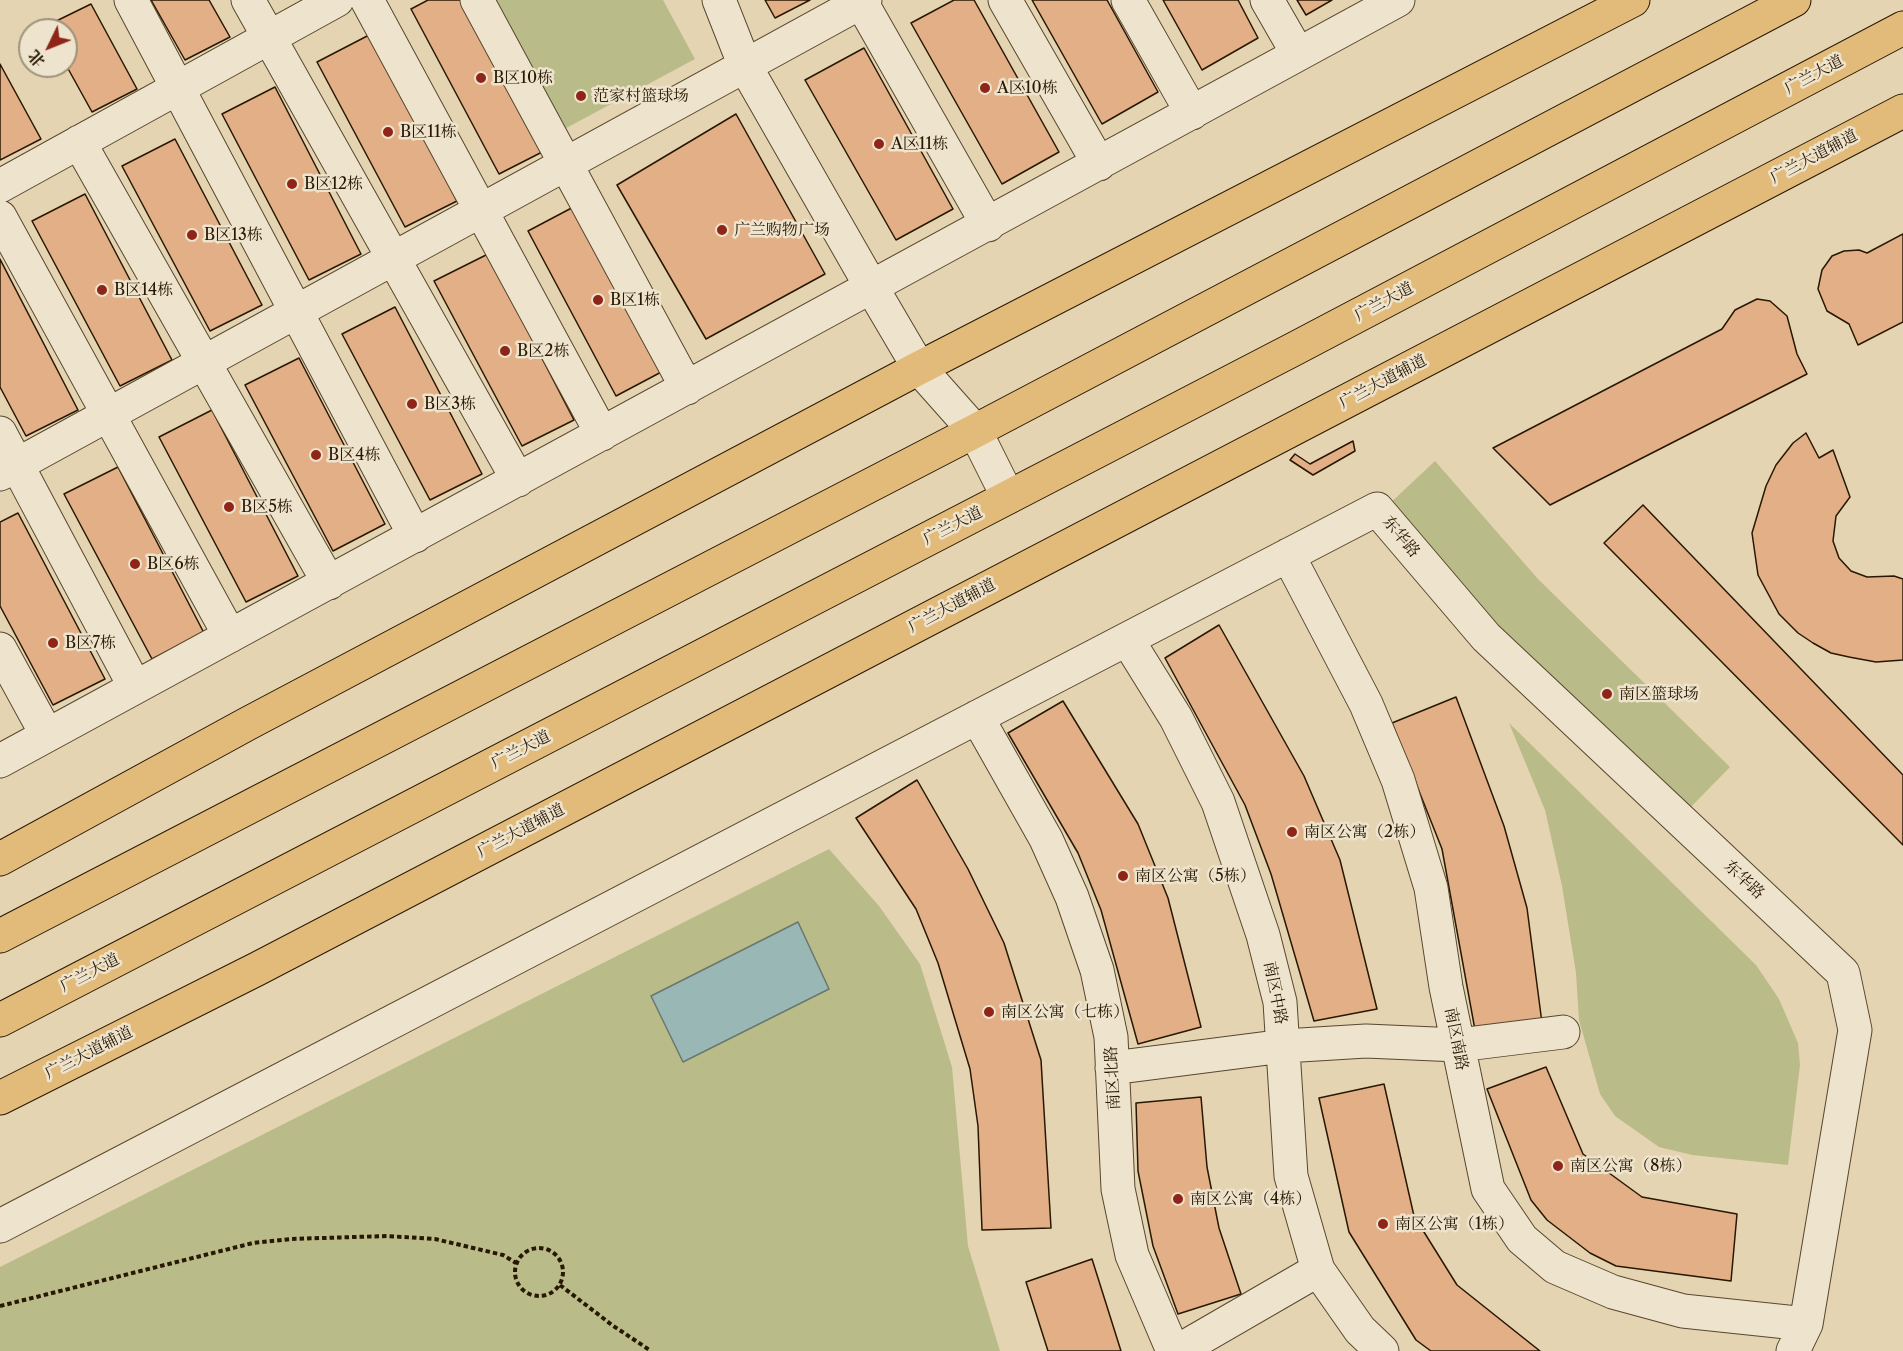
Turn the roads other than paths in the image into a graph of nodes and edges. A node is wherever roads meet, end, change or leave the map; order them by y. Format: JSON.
{"nodes":[{"id":1,"x":131,"y":0,"type":"edge"},
{"id":2,"x":248,"y":0,"type":"edge"},
{"id":3,"x":337,"y":0,"type":"edge"},
{"id":4,"x":367,"y":0,"type":"edge"},
{"id":5,"x":477,"y":0,"type":"edge"},
{"id":6,"x":719,"y":0,"type":"edge"},
{"id":7,"x":1005,"y":0,"type":"edge"},
{"id":8,"x":1128,"y":0,"type":"edge"},
{"id":9,"x":1267,"y":0,"type":"edge"},
{"id":10,"x":1633,"y":0,"type":"edge"},
{"id":11,"x":1794,"y":0,"type":"edge"},
{"id":12,"x":863,"y":1,"type":"edge"},
{"id":13,"x":1395,"y":1,"type":"edge"},
{"id":14,"x":1903,"y":28,"type":"edge"},
{"id":15,"x":269,"y":37,"type":"junction"},
{"id":16,"x":1298,"y":54,"type":"junction"},
{"id":17,"x":745,"y":66,"type":"junction"},
{"id":18,"x":177,"y":88,"type":"junction"},
{"id":19,"x":1903,"y":111,"type":"edge"},
{"id":20,"x":1192,"y":113,"type":"junction"},
{"id":21,"x":80,"y":142,"type":"junction"},
{"id":22,"x":566,"y":164,"type":"junction"},
{"id":23,"x":1099,"y":164,"type":"junction"},
{"id":24,"x":0,"y":186,"type":"edge"},
{"id":25,"x":481,"y":211,"type":"junction"},
{"id":26,"x":0,"y":217,"type":"edge"},
{"id":27,"x":988,"y":225,"type":"junction"},
{"id":28,"x":393,"y":259,"type":"junction"},
{"id":29,"x":872,"y":288,"type":"junction"},
{"id":30,"x":296,"y":311,"type":"junction"},
{"id":31,"x":202,"y":363,"type":"junction"},
{"id":32,"x":919,"y":368,"type":"junction"},
{"id":33,"x":687,"y":388,"type":"junction"},
{"id":34,"x":110,"y":414,"type":"junction"},
{"id":35,"x":975,"y":431,"type":"junction"},
{"id":36,"x":0,"y":434,"type":"edge"},
{"id":37,"x":602,"y":434,"type":"junction"},
{"id":38,"x":8,"y":469,"type":"edge"},
{"id":39,"x":518,"y":480,"type":"junction"},
{"id":40,"x":1008,"y":497,"type":"junction"},
{"id":41,"x":415,"y":536,"type":"junction"},
{"id":42,"x":1288,"y":555,"type":"junction"},
{"id":43,"x":329,"y":583,"type":"junction"},
{"id":44,"x":230,"y":636,"type":"junction"},
{"id":45,"x":1127,"y":639,"type":"junction"},
{"id":46,"x":0,"y":649,"type":"edge"},
{"id":47,"x":135,"y":687,"type":"junction"},
{"id":48,"x":977,"y":717,"type":"junction"},
{"id":49,"x":47,"y":735,"type":"junction"},
{"id":50,"x":0,"y":761,"type":"edge"},
{"id":51,"x":0,"y":859,"type":"edge"},
{"id":52,"x":0,"y":936,"type":"edge"},
{"id":53,"x":0,"y":1020,"type":"edge"},
{"id":54,"x":1563,"y":1032,"type":"dead end"},
{"id":55,"x":1284,"y":1046,"type":"junction"},
{"id":56,"x":1458,"y":1046,"type":"junction"},
{"id":57,"x":1112,"y":1068,"type":"junction"},
{"id":58,"x":0,"y":1098,"type":"edge"},
{"id":59,"x":0,"y":1226,"type":"edge"},
{"id":60,"x":1318,"y":1270,"type":"junction"},
{"id":61,"x":1799,"y":1338,"type":"edge"},
{"id":62,"x":1173,"y":1351,"type":"edge"},
{"id":63,"x":1178,"y":1351,"type":"edge"},
{"id":64,"x":1382,"y":1351,"type":"edge"}],
"edges":[{"from":1,"to":18,"type":"street"},
{"from":2,"to":15,"type":"street"},
{"from":3,"to":15,"type":"street"},
{"from":4,"to":25,"type":"street"},
{"from":5,"to":22,"type":"street"},
{"from":6,"to":17,"type":"street"},
{"from":7,"to":23,"type":"street"},
{"from":8,"to":20,"type":"street"},
{"from":9,"to":16,"type":"street"},
{"from":10,"to":32,"type":"main road"},
{"from":11,"to":35,"type":"main road"},
{"from":12,"to":17,"type":"street"},
{"from":12,"to":27,"type":"street"},
{"from":13,"to":16,"type":"street"},
{"from":14,"to":40,"type":"main road","name":"广兰大道"},
{"from":15,"to":18,"type":"street"},
{"from":15,"to":28,"type":"street"},
{"from":16,"to":20,"type":"street"},
{"from":17,"to":22,"type":"street"},
{"from":17,"to":29,"type":"street"},
{"from":18,"to":21,"type":"street"},
{"from":18,"to":30,"type":"street"},
{"from":19,"to":58,"type":"main road","name":"广兰大道辅道"},
{"from":20,"to":23,"type":"street"},
{"from":21,"to":24,"type":"street"},
{"from":21,"to":31,"type":"street"},
{"from":22,"to":25,"type":"street"},
{"from":22,"to":33,"type":"street"},
{"from":23,"to":27,"type":"street"},
{"from":25,"to":28,"type":"street"},
{"from":25,"to":37,"type":"street"},
{"from":26,"to":34,"type":"street"},
{"from":27,"to":29,"type":"street"},
{"from":28,"to":30,"type":"street"},
{"from":28,"to":39,"type":"street"},
{"from":29,"to":32,"type":"street"},
{"from":29,"to":33,"type":"street"},
{"from":30,"to":31,"type":"street"},
{"from":30,"to":41,"type":"street"},
{"from":31,"to":34,"type":"street"},
{"from":31,"to":43,"type":"street"},
{"from":32,"to":35,"type":"street"},
{"from":32,"to":51,"type":"main road"},
{"from":33,"to":37,"type":"street"},
{"from":34,"to":38,"type":"street"},
{"from":34,"to":44,"type":"street"},
{"from":35,"to":40,"type":"street"},
{"from":35,"to":52,"type":"main road"},
{"from":36,"to":38,"type":"street"},
{"from":37,"to":39,"type":"street"},
{"from":38,"to":47,"type":"street"},
{"from":39,"to":41,"type":"street"},
{"from":40,"to":53,"type":"main road","name":"广兰大道"},
{"from":41,"to":43,"type":"street"},
{"from":42,"to":45,"type":"street"},
{"from":42,"to":56,"type":"street","name":"南区南路"},
{"from":42,"to":61,"type":"street","name":"东华路"},
{"from":43,"to":44,"type":"street"},
{"from":44,"to":47,"type":"street"},
{"from":45,"to":48,"type":"street"},
{"from":45,"to":55,"type":"street","name":"南区中路"},
{"from":46,"to":49,"type":"street"},
{"from":47,"to":49,"type":"street"},
{"from":48,"to":57,"type":"street","name":"南区北路"},
{"from":48,"to":59,"type":"street"},
{"from":49,"to":50,"type":"street"},
{"from":54,"to":56,"type":"street"},
{"from":55,"to":56,"type":"street"},
{"from":55,"to":57,"type":"street"},
{"from":55,"to":60,"type":"street","name":"南区中路"},
{"from":56,"to":61,"type":"street","name":"南区南路"},
{"from":57,"to":62,"type":"street","name":"南区北路"},
{"from":60,"to":63,"type":"street"},
{"from":60,"to":64,"type":"street","name":"南区中路"}]}
